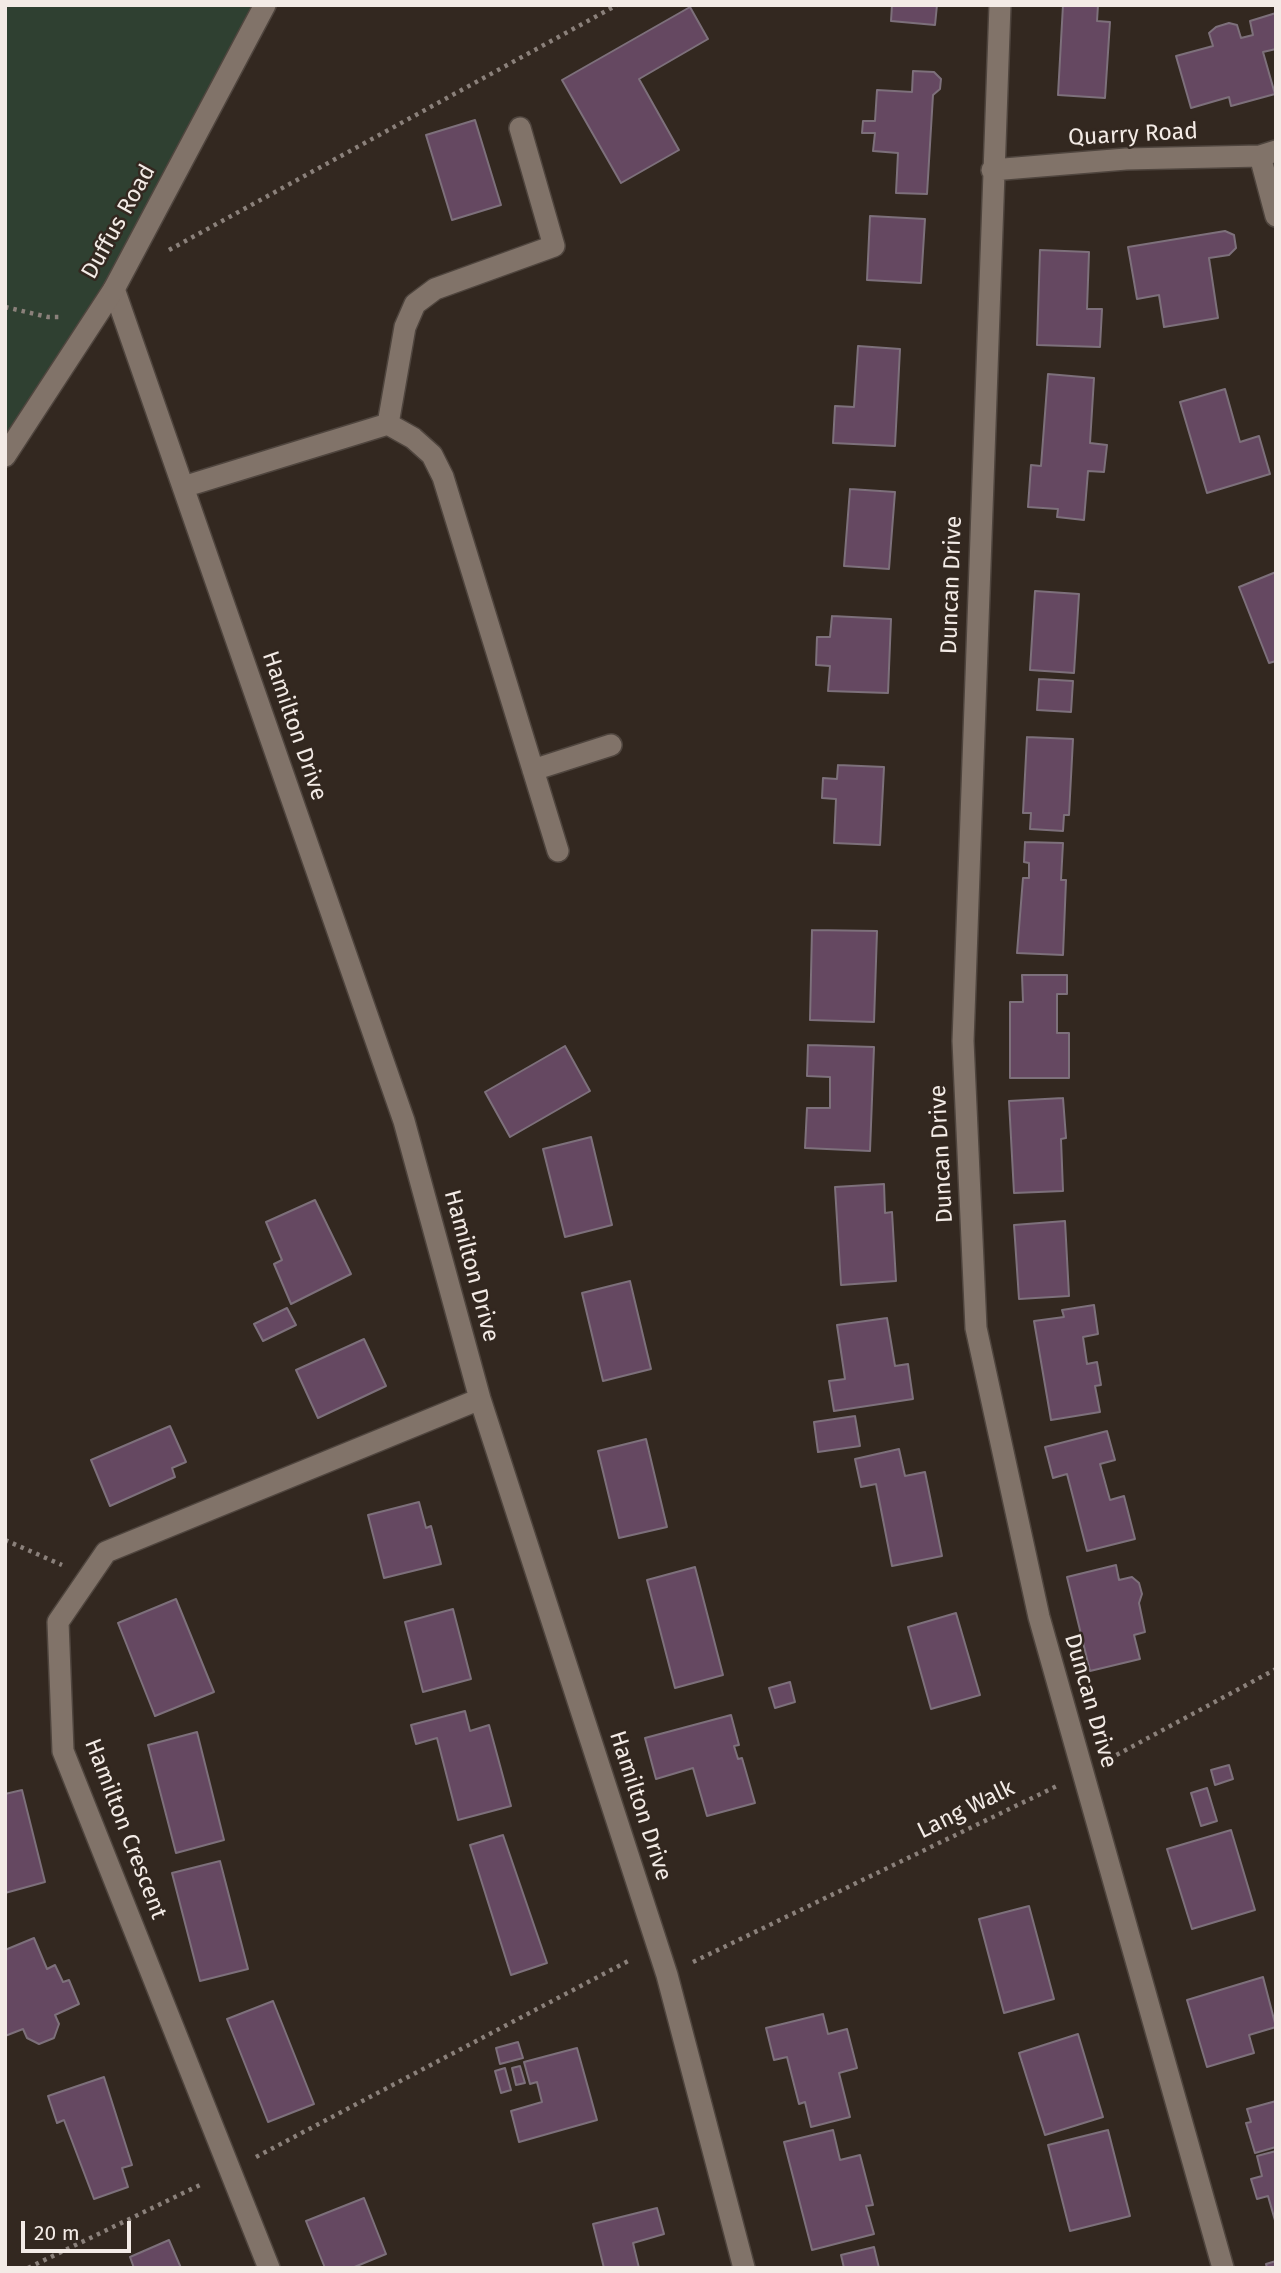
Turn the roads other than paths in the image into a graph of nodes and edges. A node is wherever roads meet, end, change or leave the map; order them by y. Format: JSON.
{"nodes":[{"id":1,"x":265,"y":5,"type":"edge"},
{"id":2,"x":1000,"y":5,"type":"edge"},
{"id":3,"x":520,"y":128,"type":"dead end"},
{"id":4,"x":1268,"y":154,"type":"edge"},
{"id":5,"x":992,"y":170,"type":"junction"},
{"id":6,"x":1276,"y":216,"type":"edge"},
{"id":7,"x":117,"y":283,"type":"junction"},
{"id":8,"x":388,"y":424,"type":"junction"},
{"id":9,"x":5,"y":456,"type":"edge"},
{"id":10,"x":183,"y":487,"type":"junction"},
{"id":11,"x":611,"y":745,"type":"dead end"},
{"id":12,"x":533,"y":770,"type":"junction"},
{"id":13,"x":558,"y":851,"type":"dead end"},
{"id":14,"x":480,"y":1399,"type":"junction"},
{"id":15,"x":269,"y":2268,"type":"edge"},
{"id":16,"x":744,"y":2268,"type":"edge"},
{"id":17,"x":1223,"y":2268,"type":"edge"}],
"edges":[{"from":1,"to":7,"type":"street","name":"Duffus Road"},
{"from":2,"to":5,"type":"street","name":"Duncan Drive"},
{"from":3,"to":8,"type":"street"},
{"from":4,"to":5,"type":"street","name":"Quarry Road"},
{"from":4,"to":6,"type":"street"},
{"from":5,"to":17,"type":"street","name":"Duncan Drive"},
{"from":7,"to":9,"type":"street","name":"Duffus Road"},
{"from":7,"to":10,"type":"street","name":"Hamilton Drive"},
{"from":8,"to":10,"type":"street"},
{"from":8,"to":12,"type":"street"},
{"from":10,"to":14,"type":"street","name":"Hamilton Drive"},
{"from":11,"to":12,"type":"street"},
{"from":12,"to":13,"type":"street"},
{"from":14,"to":15,"type":"street","name":"Hamilton Crescent"},
{"from":14,"to":16,"type":"street","name":"Hamilton Drive"}]}
